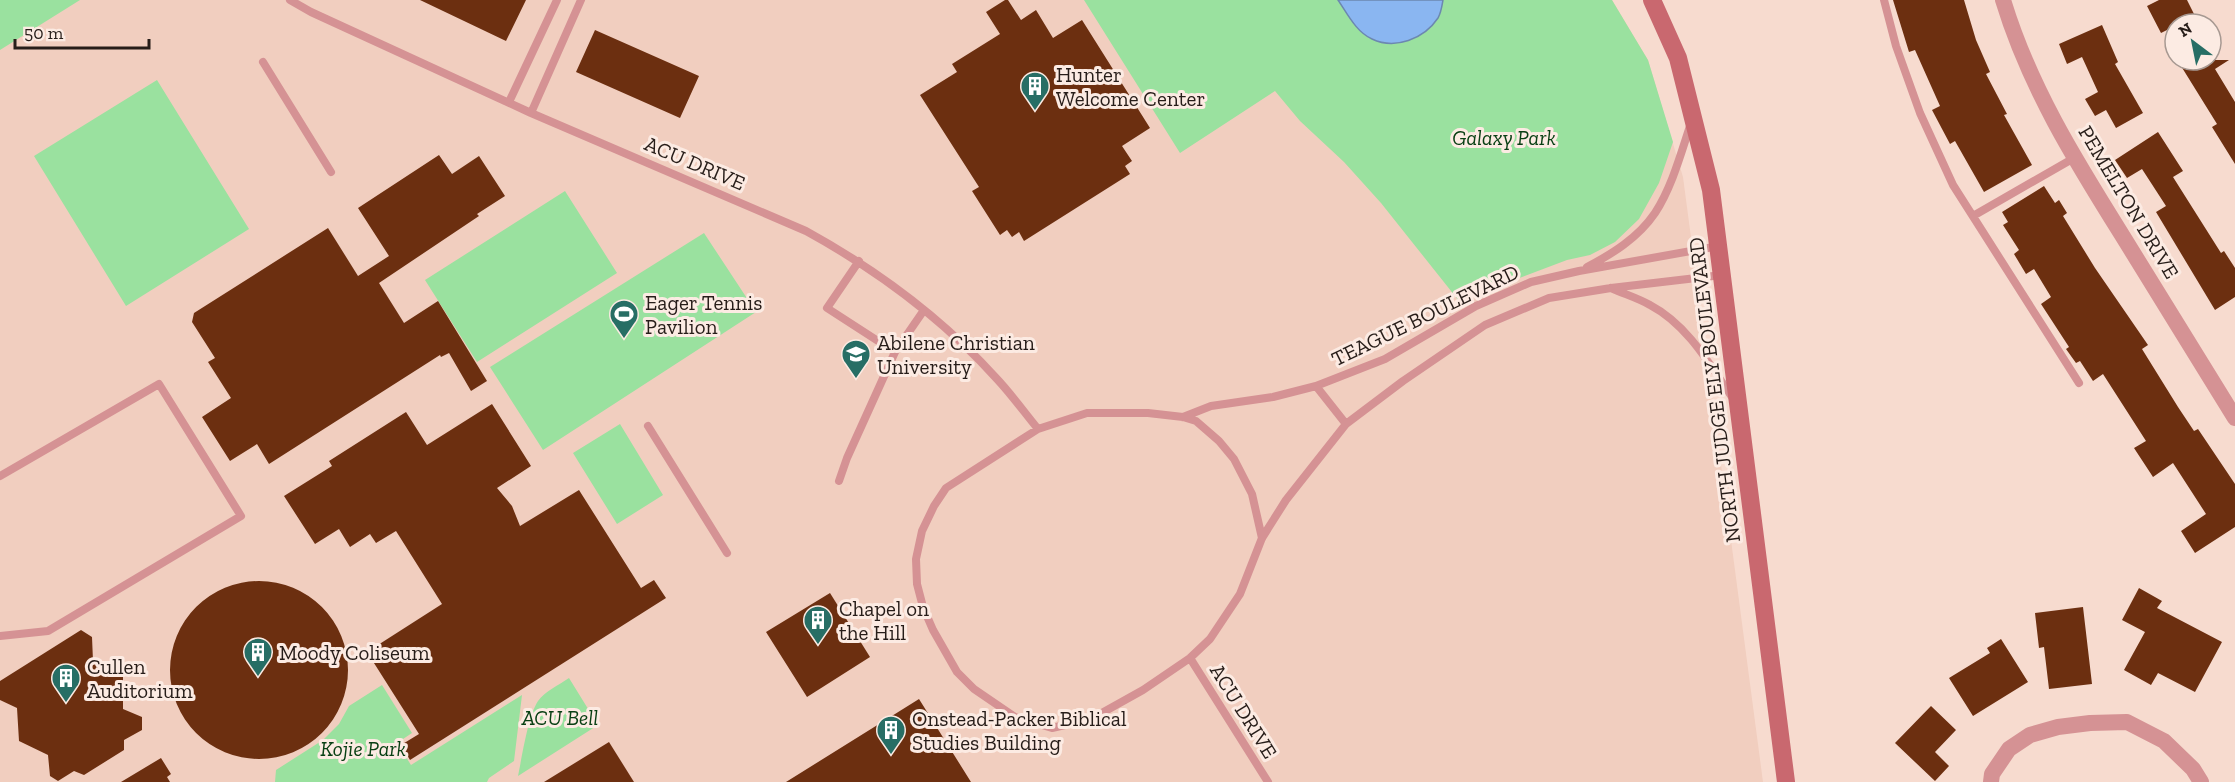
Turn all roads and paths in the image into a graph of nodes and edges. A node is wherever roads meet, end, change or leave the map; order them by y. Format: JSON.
{"nodes":[{"id":1,"x":290,"y":0,"type":"edge"},
{"id":2,"x":557,"y":0,"type":"edge"},
{"id":3,"x":581,"y":0,"type":"edge"},
{"id":4,"x":1652,"y":0,"type":"edge"},
{"id":5,"x":1884,"y":0,"type":"edge"},
{"id":6,"x":2003,"y":0,"type":"edge"},
{"id":7,"x":263,"y":62,"type":"dead end"},
{"id":8,"x":508,"y":102,"type":"junction"},
{"id":9,"x":531,"y":112,"type":"junction"},
{"id":10,"x":1694,"y":117,"type":"junction"},
{"id":11,"x":2074,"y":158,"type":"junction"},
{"id":12,"x":331,"y":172,"type":"dead end"},
{"id":13,"x":1973,"y":216,"type":"junction"},
{"id":14,"x":1720,"y":246,"type":"junction"},
{"id":15,"x":859,"y":261,"type":"junction"},
{"id":16,"x":1579,"y":271,"type":"junction"},
{"id":17,"x":1722,"y":275,"type":"junction"},
{"id":18,"x":1611,"y":288,"type":"junction"},
{"id":19,"x":924,"y":310,"type":"junction"},
{"id":20,"x":895,"y":352,"type":"junction"},
{"id":21,"x":2079,"y":383,"type":"dead end"},
{"id":22,"x":1316,"y":386,"type":"junction"},
{"id":23,"x":1738,"y":407,"type":"junction"},
{"id":24,"x":1183,"y":417,"type":"junction"},
{"id":25,"x":2235,"y":418,"type":"edge"},
{"id":26,"x":1346,"y":424,"type":"junction"},
{"id":27,"x":648,"y":426,"type":"dead end"},
{"id":28,"x":1038,"y":429,"type":"junction"},
{"id":29,"x":0,"y":476,"type":"edge"},
{"id":30,"x":839,"y":481,"type":"dead end"},
{"id":31,"x":1262,"y":538,"type":"junction"},
{"id":32,"x":727,"y":553,"type":"dead end"},
{"id":33,"x":0,"y":636,"type":"edge"},
{"id":34,"x":1190,"y":658,"type":"junction"},
{"id":35,"x":1268,"y":782,"type":"edge"},
{"id":36,"x":1785,"y":782,"type":"edge"},
{"id":37,"x":1991,"y":782,"type":"edge"},
{"id":38,"x":2201,"y":782,"type":"edge"}],
"edges":[{"from":1,"to":8,"type":"lane","name":"ACU DRIVE"},
{"from":2,"to":8,"type":"lane"},
{"from":3,"to":9,"type":"lane"},
{"from":4,"to":10,"type":"main road","name":"NORTH JUDGE ELY BOULEVARD"},
{"from":5,"to":13,"type":"lane"},
{"from":6,"to":11,"type":"street","name":"PEMELTON DRIVE"},
{"from":7,"to":12,"type":"lane"},
{"from":8,"to":9,"type":"lane","name":"ACU DRIVE"},
{"from":9,"to":15,"type":"lane","name":"ACU DRIVE"},
{"from":10,"to":14,"type":"main road","name":"NORTH JUDGE ELY BOULEVARD"},
{"from":10,"to":16,"type":"lane"},
{"from":11,"to":13,"type":"lane"},
{"from":11,"to":25,"type":"street","name":"PEMELTON DRIVE"},
{"from":13,"to":21,"type":"lane"},
{"from":14,"to":16,"type":"lane","name":"TEAGUE BOULEVARD"},
{"from":14,"to":17,"type":"main road","name":"NORTH JUDGE ELY BOULEVARD"},
{"from":15,"to":19,"type":"lane","name":"ACU DRIVE"},
{"from":15,"to":20,"type":"lane"},
{"from":16,"to":22,"type":"lane","name":"TEAGUE BOULEVARD"},
{"from":17,"to":18,"type":"lane","name":"TEAGUE BOULEVARD"},
{"from":17,"to":23,"type":"main road","name":"NORTH JUDGE ELY BOULEVARD"},
{"from":18,"to":23,"type":"lane"},
{"from":18,"to":26,"type":"lane","name":"TEAGUE BOULEVARD"},
{"from":19,"to":20,"type":"lane"},
{"from":19,"to":28,"type":"lane","name":"ACU DRIVE"},
{"from":20,"to":30,"type":"lane"},
{"from":22,"to":24,"type":"lane","name":"TEAGUE BOULEVARD"},
{"from":22,"to":26,"type":"lane"},
{"from":23,"to":36,"type":"main road","name":"NORTH JUDGE ELY BOULEVARD"},
{"from":24,"to":28,"type":"lane","name":"TEAGUE BOULEVARD"},
{"from":24,"to":31,"type":"lane","name":"TEAGUE BOULEVARD"},
{"from":26,"to":31,"type":"lane","name":"TEAGUE BOULEVARD"},
{"from":27,"to":32,"type":"lane"},
{"from":28,"to":34,"type":"lane","name":"TEAGUE BOULEVARD"},
{"from":29,"to":33,"type":"lane"},
{"from":31,"to":34,"type":"lane","name":"TEAGUE BOULEVARD"},
{"from":34,"to":35,"type":"lane","name":"ACU DRIVE"},
{"from":37,"to":38,"type":"street"}]}
